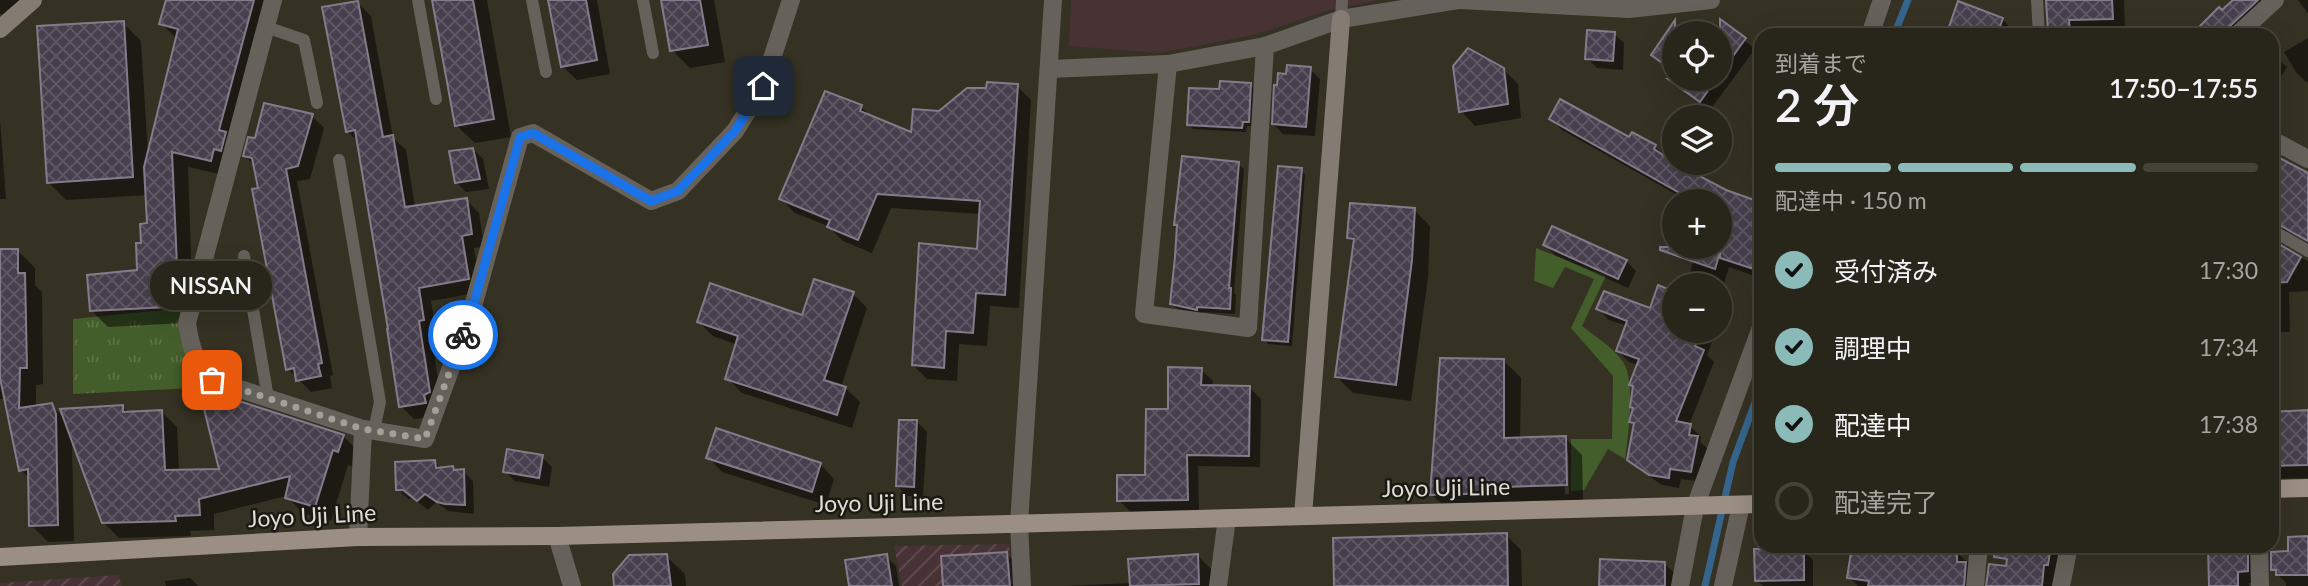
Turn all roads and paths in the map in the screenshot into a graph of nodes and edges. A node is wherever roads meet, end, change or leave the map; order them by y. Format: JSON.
{"nodes":[{"id":1,"x":33,"y":0,"type":"edge"},
{"id":2,"x":273,"y":0,"type":"edge"},
{"id":3,"x":418,"y":0,"type":"edge"},
{"id":4,"x":532,"y":0,"type":"edge"},
{"id":5,"x":643,"y":0,"type":"edge"},
{"id":6,"x":791,"y":0,"type":"edge"},
{"id":7,"x":1053,"y":0,"type":"edge"},
{"id":8,"x":1342,"y":0,"type":"edge"},
{"id":9,"x":1459,"y":0,"type":"edge"},
{"id":10,"x":1711,"y":0,"type":"edge"},
{"id":11,"x":1882,"y":0,"type":"edge"},
{"id":12,"x":2037,"y":0,"type":"edge"},
{"id":13,"x":2274,"y":0,"type":"edge"},
{"id":14,"x":1340,"y":19,"type":"junction"},
{"id":15,"x":266,"y":27,"type":"junction"},
{"id":16,"x":1872,"y":28,"type":"edge"},
{"id":17,"x":2039,"y":28,"type":"edge"},
{"id":18,"x":2244,"y":28,"type":"edge"},
{"id":19,"x":0,"y":29,"type":"edge"},
{"id":20,"x":1265,"y":46,"type":"junction"},
{"id":21,"x":653,"y":53,"type":"dead end"},
{"id":22,"x":1168,"y":64,"type":"junction"},
{"id":23,"x":1049,"y":69,"type":"junction"},
{"id":24,"x":546,"y":72,"type":"dead end"},
{"id":25,"x":436,"y":99,"type":"dead end"},
{"id":26,"x":317,"y":103,"type":"dead end"},
{"id":27,"x":2279,"y":143,"type":"edge"},
{"id":28,"x":2308,"y":159,"type":"edge"},
{"id":29,"x":340,"y":160,"type":"dead end"},
{"id":30,"x":2279,"y":234,"type":"edge"},
{"id":31,"x":2308,"y":251,"type":"edge"},
{"id":32,"x":243,"y":256,"type":"dead end"},
{"id":33,"x":1754,"y":348,"type":"edge"},
{"id":34,"x":268,"y":398,"type":"junction"},
{"id":35,"x":369,"y":430,"type":"junction"},
{"id":36,"x":2308,"y":488,"type":"edge"},
{"id":37,"x":2279,"y":489,"type":"edge"},
{"id":38,"x":1754,"y":504,"type":"edge"},
{"id":39,"x":1737,"y":505,"type":"junction"},
{"id":40,"x":1701,"y":507,"type":"junction"},
{"id":41,"x":1303,"y":516,"type":"junction"},
{"id":42,"x":1227,"y":518,"type":"junction"},
{"id":43,"x":1019,"y":524,"type":"junction"},
{"id":44,"x":558,"y":536,"type":"junction"},
{"id":45,"x":358,"y":537,"type":"junction"},
{"id":46,"x":1978,"y":553,"type":"edge"},
{"id":47,"x":2068,"y":553,"type":"edge"},
{"id":48,"x":2259,"y":553,"type":"edge"},
{"id":49,"x":0,"y":557,"type":"edge"},
{"id":50,"x":572,"y":586,"type":"edge"},
{"id":51,"x":1022,"y":586,"type":"edge"},
{"id":52,"x":1218,"y":586,"type":"edge"},
{"id":53,"x":1680,"y":586,"type":"edge"},
{"id":54,"x":1723,"y":586,"type":"edge"},
{"id":55,"x":1975,"y":586,"type":"edge"},
{"id":56,"x":2061,"y":586,"type":"edge"},
{"id":57,"x":2260,"y":586,"type":"edge"}],
"edges":[{"from":1,"to":19,"type":"street"},
{"from":2,"to":15,"type":"street"},
{"from":3,"to":25,"type":"lane"},
{"from":4,"to":24,"type":"lane"},
{"from":5,"to":21,"type":"lane"},
{"from":6,"to":35,"type":"street"},
{"from":7,"to":23,"type":"street"},
{"from":8,"to":14,"type":"lane"},
{"from":9,"to":10,"type":"street"},
{"from":9,"to":14,"type":"street"},
{"from":11,"to":16,"type":"street"},
{"from":12,"to":17,"type":"lane"},
{"from":13,"to":18,"type":"street"},
{"from":14,"to":20,"type":"street"},
{"from":14,"to":41,"type":"street"},
{"from":15,"to":26,"type":"lane"},
{"from":15,"to":34,"type":"street"},
{"from":20,"to":22,"type":"street"},
{"from":20,"to":22,"type":"street"},
{"from":22,"to":23,"type":"street"},
{"from":23,"to":43,"type":"street"},
{"from":27,"to":28,"type":"street"},
{"from":29,"to":35,"type":"lane"},
{"from":30,"to":31,"type":"lane"},
{"from":32,"to":34,"type":"lane"},
{"from":33,"to":40,"type":"street"},
{"from":34,"to":35,"type":"street"},
{"from":35,"to":45,"type":"street"},
{"from":36,"to":37,"type":"main road"},
{"from":38,"to":39,"type":"main road","name":"Joyo Uji Line"},
{"from":39,"to":40,"type":"main road","name":"Joyo Uji Line"},
{"from":39,"to":54,"type":"street"},
{"from":40,"to":41,"type":"main road","name":"Joyo Uji Line"},
{"from":40,"to":53,"type":"street"},
{"from":41,"to":42,"type":"main road","name":"Joyo Uji Line"},
{"from":42,"to":43,"type":"main road","name":"Joyo Uji Line"},
{"from":42,"to":52,"type":"street"},
{"from":43,"to":44,"type":"main road","name":"Joyo Uji Line"},
{"from":43,"to":51,"type":"street"},
{"from":44,"to":45,"type":"main road","name":"Joyo Uji Line"},
{"from":44,"to":50,"type":"street"},
{"from":45,"to":49,"type":"main road","name":"Joyo Uji Line"},
{"from":46,"to":55,"type":"street"},
{"from":47,"to":56,"type":"street"},
{"from":48,"to":57,"type":"street"}]}
